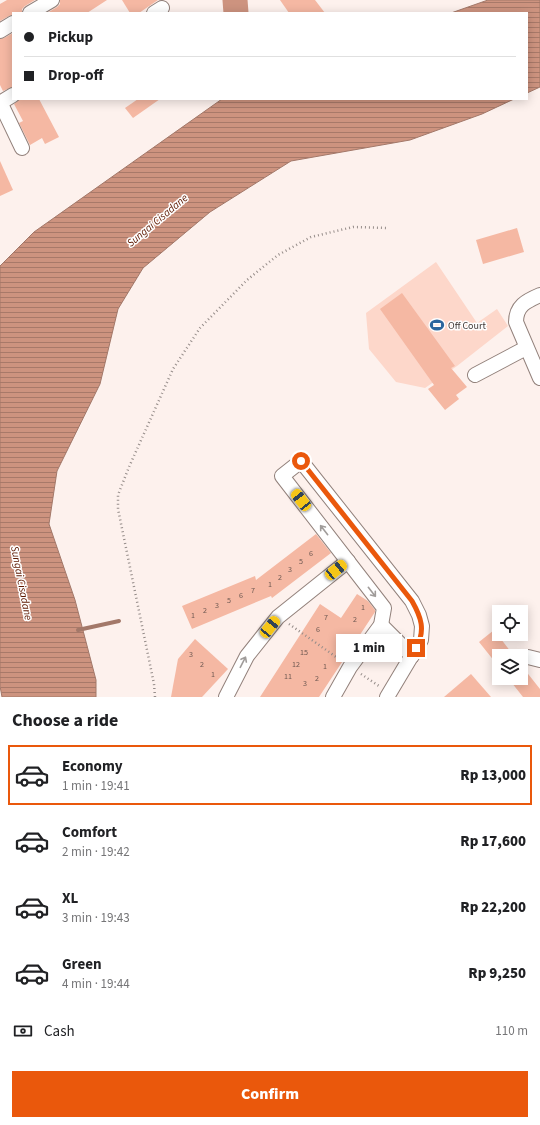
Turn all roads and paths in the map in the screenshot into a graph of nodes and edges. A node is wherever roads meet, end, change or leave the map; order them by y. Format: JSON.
{"nodes":[{"id":1,"x":52,"y":0,"type":"edge"},
{"id":2,"x":32,"y":12,"type":"edge"},
{"id":3,"x":12,"y":24,"type":"edge"},
{"id":4,"x":0,"y":31,"type":"edge"},
{"id":5,"x":12,"y":96,"type":"edge"},
{"id":6,"x":0,"y":103,"type":"edge"},
{"id":7,"x":22,"y":148,"type":"dead end"},
{"id":8,"x":388,"y":228,"type":"dead end"},
{"id":9,"x":540,"y":295,"type":"edge"},
{"id":10,"x":526,"y":348,"type":"junction"},
{"id":11,"x":475,"y":375,"type":"dead end"},
{"id":12,"x":540,"y":378,"type":"edge"},
{"id":13,"x":348,"y":561,"type":"junction"},
{"id":14,"x":278,"y":617,"type":"junction"},
{"id":15,"x":381,"y":625,"type":"junction"},
{"id":16,"x":412,"y":656,"type":"junction"},
{"id":17,"x":350,"y":667,"type":"junction"},
{"id":18,"x":388,"y":695,"type":"edge"},
{"id":19,"x":155,"y":697,"type":"edge"},
{"id":20,"x":226,"y":697,"type":"edge"},
{"id":21,"x":332,"y":697,"type":"edge"}],
"edges":[{"from":1,"to":2,"type":"street"},
{"from":3,"to":4,"type":"street"},
{"from":5,"to":6,"type":"street"},
{"from":6,"to":7,"type":"street"},
{"from":8,"to":19,"type":"path"},
{"from":9,"to":10,"type":"street"},
{"from":10,"to":11,"type":"street"},
{"from":10,"to":12,"type":"street"},
{"from":13,"to":14,"type":"street"},
{"from":13,"to":15,"type":"street","one_way":true},
{"from":13,"to":16,"type":"street","one_way":true},
{"from":14,"to":17,"type":"path"},
{"from":20,"to":14,"type":"street","one_way":true},
{"from":15,"to":16,"type":"street"},
{"from":15,"to":17,"type":"street"},
{"from":16,"to":18,"type":"street"},
{"from":17,"to":18,"type":"path"},
{"from":17,"to":21,"type":"street"}]}
